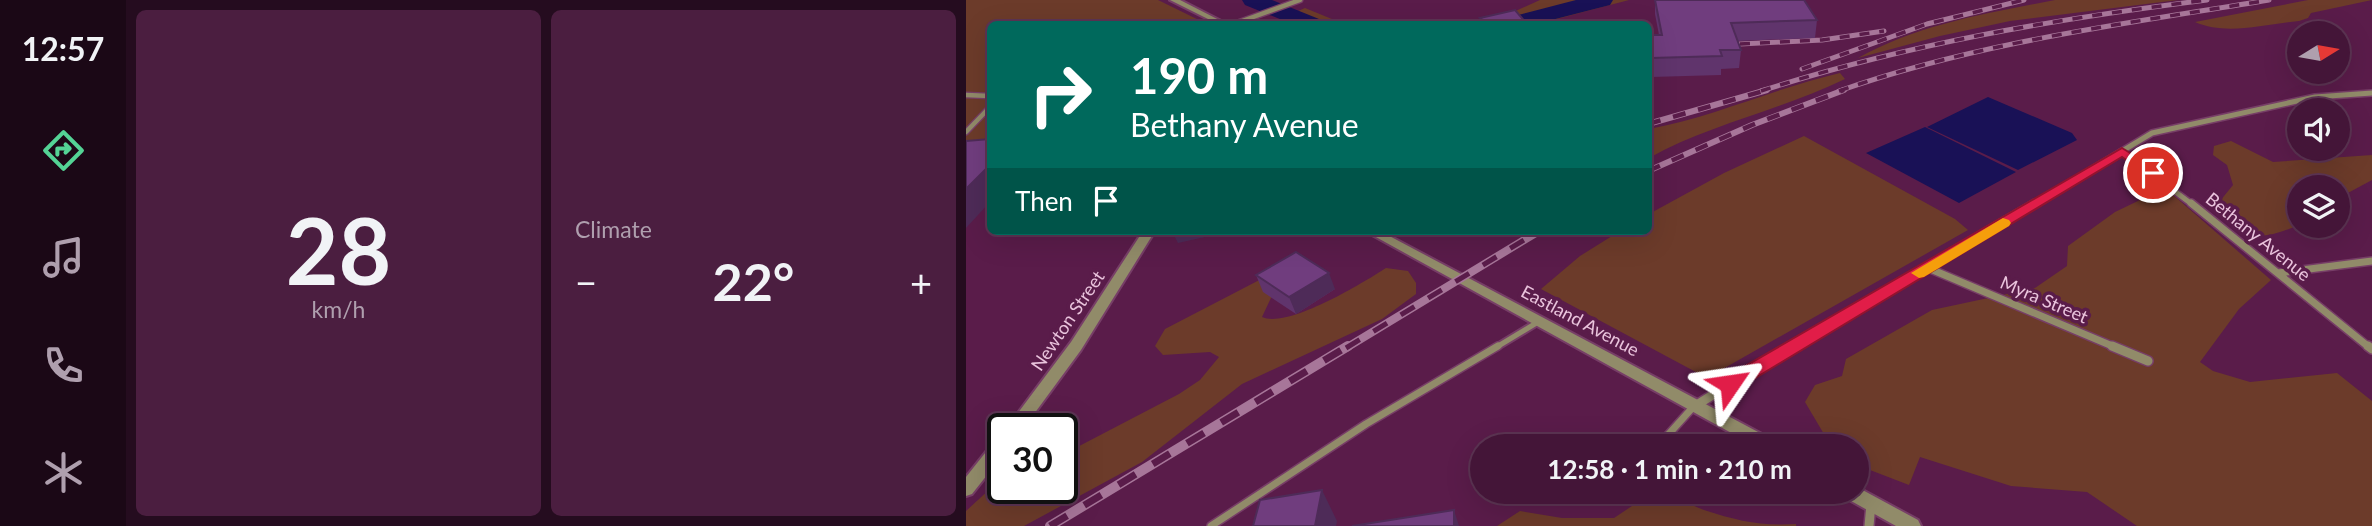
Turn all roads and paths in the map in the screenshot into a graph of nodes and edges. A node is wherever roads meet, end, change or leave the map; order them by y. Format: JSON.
{"nodes":[{"id":1,"x":1174,"y":0,"type":"edge"},
{"id":2,"x":1298,"y":1,"type":"edge"},
{"id":3,"x":1217,"y":21,"type":"edge"},
{"id":4,"x":1243,"y":21,"type":"edge"},
{"id":5,"x":2372,"y":93,"type":"edge"},
{"id":6,"x":966,"y":95,"type":"edge"},
{"id":7,"x":987,"y":96,"type":"edge"},
{"id":8,"x":987,"y":110,"type":"edge"},
{"id":9,"x":966,"y":132,"type":"edge"},
{"id":10,"x":2122,"y":152,"type":"junction"},
{"id":11,"x":1146,"y":235,"type":"edge"},
{"id":12,"x":1378,"y":235,"type":"edge"},
{"id":13,"x":2372,"y":261,"type":"edge"},
{"id":14,"x":1928,"y":268,"type":"junction"},
{"id":15,"x":2278,"y":273,"type":"junction"},
{"id":16,"x":1538,"y":322,"type":"junction"},
{"id":17,"x":2372,"y":349,"type":"edge"},
{"id":18,"x":2148,"y":360,"type":"dead end"},
{"id":19,"x":1694,"y":406,"type":"junction"},
{"id":20,"x":1026,"y":413,"type":"edge"},
{"id":21,"x":1669,"y":434,"type":"edge"},
{"id":22,"x":1746,"y":434,"type":"edge"},
{"id":23,"x":987,"y":463,"type":"edge"},
{"id":24,"x":966,"y":489,"type":"edge"},
{"id":25,"x":1871,"y":504,"type":"joint"},
{"id":26,"x":1211,"y":526,"type":"edge"},
{"id":27,"x":1869,"y":526,"type":"edge"},
{"id":28,"x":1912,"y":526,"type":"edge"}],
"edges":[{"from":1,"to":3,"type":"street"},
{"from":2,"to":4,"type":"street"},
{"from":5,"to":10,"type":"street"},
{"from":6,"to":7,"type":"lane"},
{"from":8,"to":9,"type":"lane"},
{"from":10,"to":14,"type":"street"},
{"from":10,"to":15,"type":"street","name":"Bethany Avenue"},
{"from":11,"to":20,"type":"street","name":"Newton Street"},
{"from":12,"to":16,"type":"street","name":"Eastland Avenue"},
{"from":13,"to":15,"type":"street"},
{"from":14,"to":18,"type":"street","name":"Myra Street"},
{"from":14,"to":19,"type":"street"},
{"from":15,"to":17,"type":"street","name":"Bethany Avenue"},
{"from":16,"to":19,"type":"street","name":"Eastland Avenue"},
{"from":16,"to":26,"type":"lane"},
{"from":19,"to":21,"type":"lane"},
{"from":19,"to":22,"type":"street","name":"Eastland Avenue"},
{"from":23,"to":24,"type":"street"},
{"from":25,"to":27,"type":"street"},
{"from":25,"to":28,"type":"street"}]}
